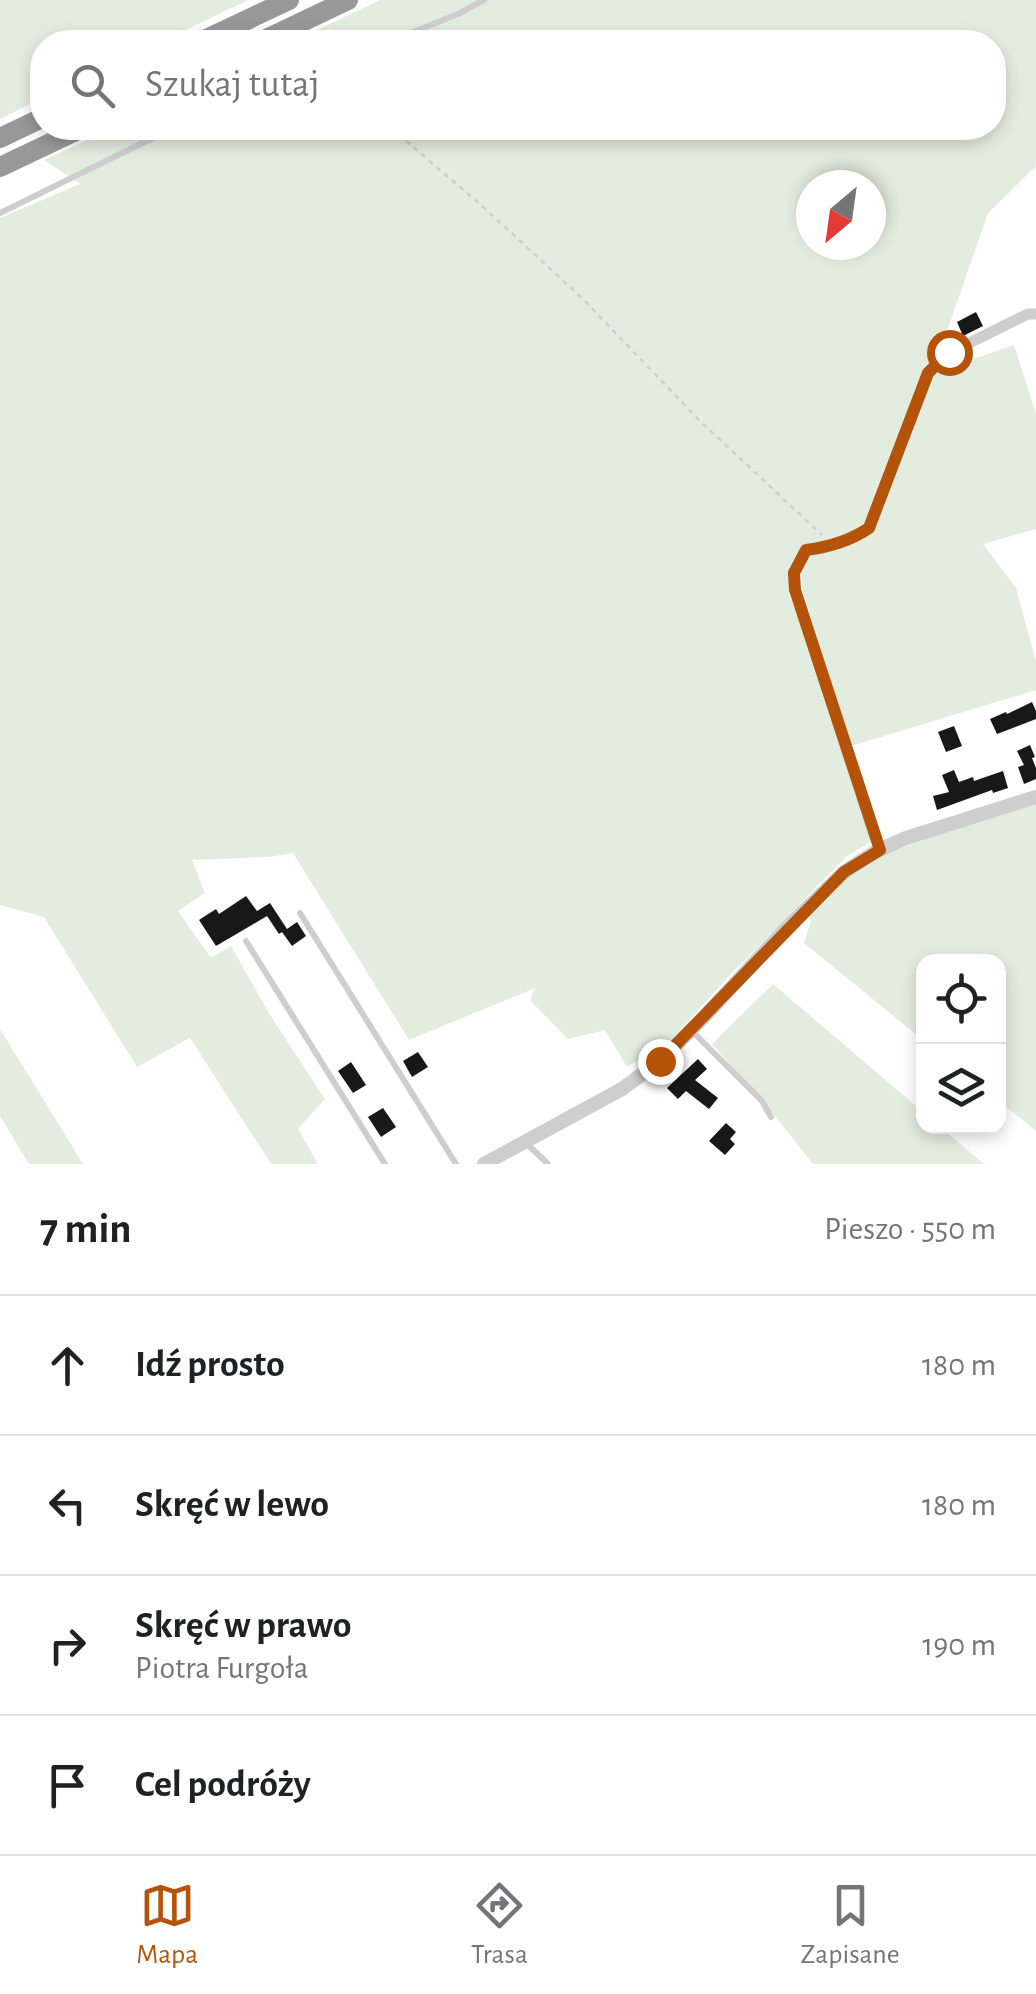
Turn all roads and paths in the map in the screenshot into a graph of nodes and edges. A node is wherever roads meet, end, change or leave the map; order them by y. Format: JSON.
{"nodes":[{"id":1,"x":289,"y":0,"type":"edge"},
{"id":2,"x":348,"y":0,"type":"edge"},
{"id":3,"x":484,"y":0,"type":"edge"},
{"id":4,"x":225,"y":30,"type":"edge"},
{"id":5,"x":285,"y":30,"type":"edge"},
{"id":6,"x":418,"y":30,"type":"edge"},
{"id":7,"x":30,"y":124,"type":"edge"},
{"id":8,"x":0,"y":138,"type":"edge"},
{"id":9,"x":56,"y":140,"type":"edge"},
{"id":10,"x":149,"y":140,"type":"edge"},
{"id":11,"x":405,"y":140,"type":"edge"},
{"id":12,"x":0,"y":166,"type":"edge"},
{"id":13,"x":0,"y":213,"type":"edge"},
{"id":14,"x":1036,"y":314,"type":"edge"},
{"id":15,"x":833,"y":545,"type":"junction"},
{"id":16,"x":1036,"y":797,"type":"edge"},
{"id":17,"x":880,"y":850,"type":"junction"},
{"id":18,"x":300,"y":913,"type":"dead end"},
{"id":19,"x":246,"y":941,"type":"dead end"},
{"id":20,"x":691,"y":1030,"type":"junction"},
{"id":21,"x":770,"y":1117,"type":"dead end"},
{"id":22,"x":525,"y":1142,"type":"junction"},
{"id":23,"x":386,"y":1164,"type":"edge"},
{"id":24,"x":456,"y":1164,"type":"edge"},
{"id":25,"x":484,"y":1164,"type":"edge"},
{"id":26,"x":548,"y":1164,"type":"edge"}],
"edges":[{"from":1,"to":4,"type":"highway"},
{"from":2,"to":5,"type":"highway"},
{"from":3,"to":6,"type":"lane"},
{"from":7,"to":8,"type":"highway"},
{"from":9,"to":12,"type":"highway"},
{"from":10,"to":13,"type":"lane"},
{"from":11,"to":15,"type":"path"},
{"from":14,"to":15,"type":"street"},
{"from":15,"to":17,"type":"street"},
{"from":16,"to":17,"type":"street"},
{"from":17,"to":20,"type":"street"},
{"from":18,"to":24,"type":"lane"},
{"from":19,"to":23,"type":"lane"},
{"from":20,"to":21,"type":"lane"},
{"from":20,"to":22,"type":"street"},
{"from":22,"to":25,"type":"street"},
{"from":22,"to":26,"type":"lane"}]}
